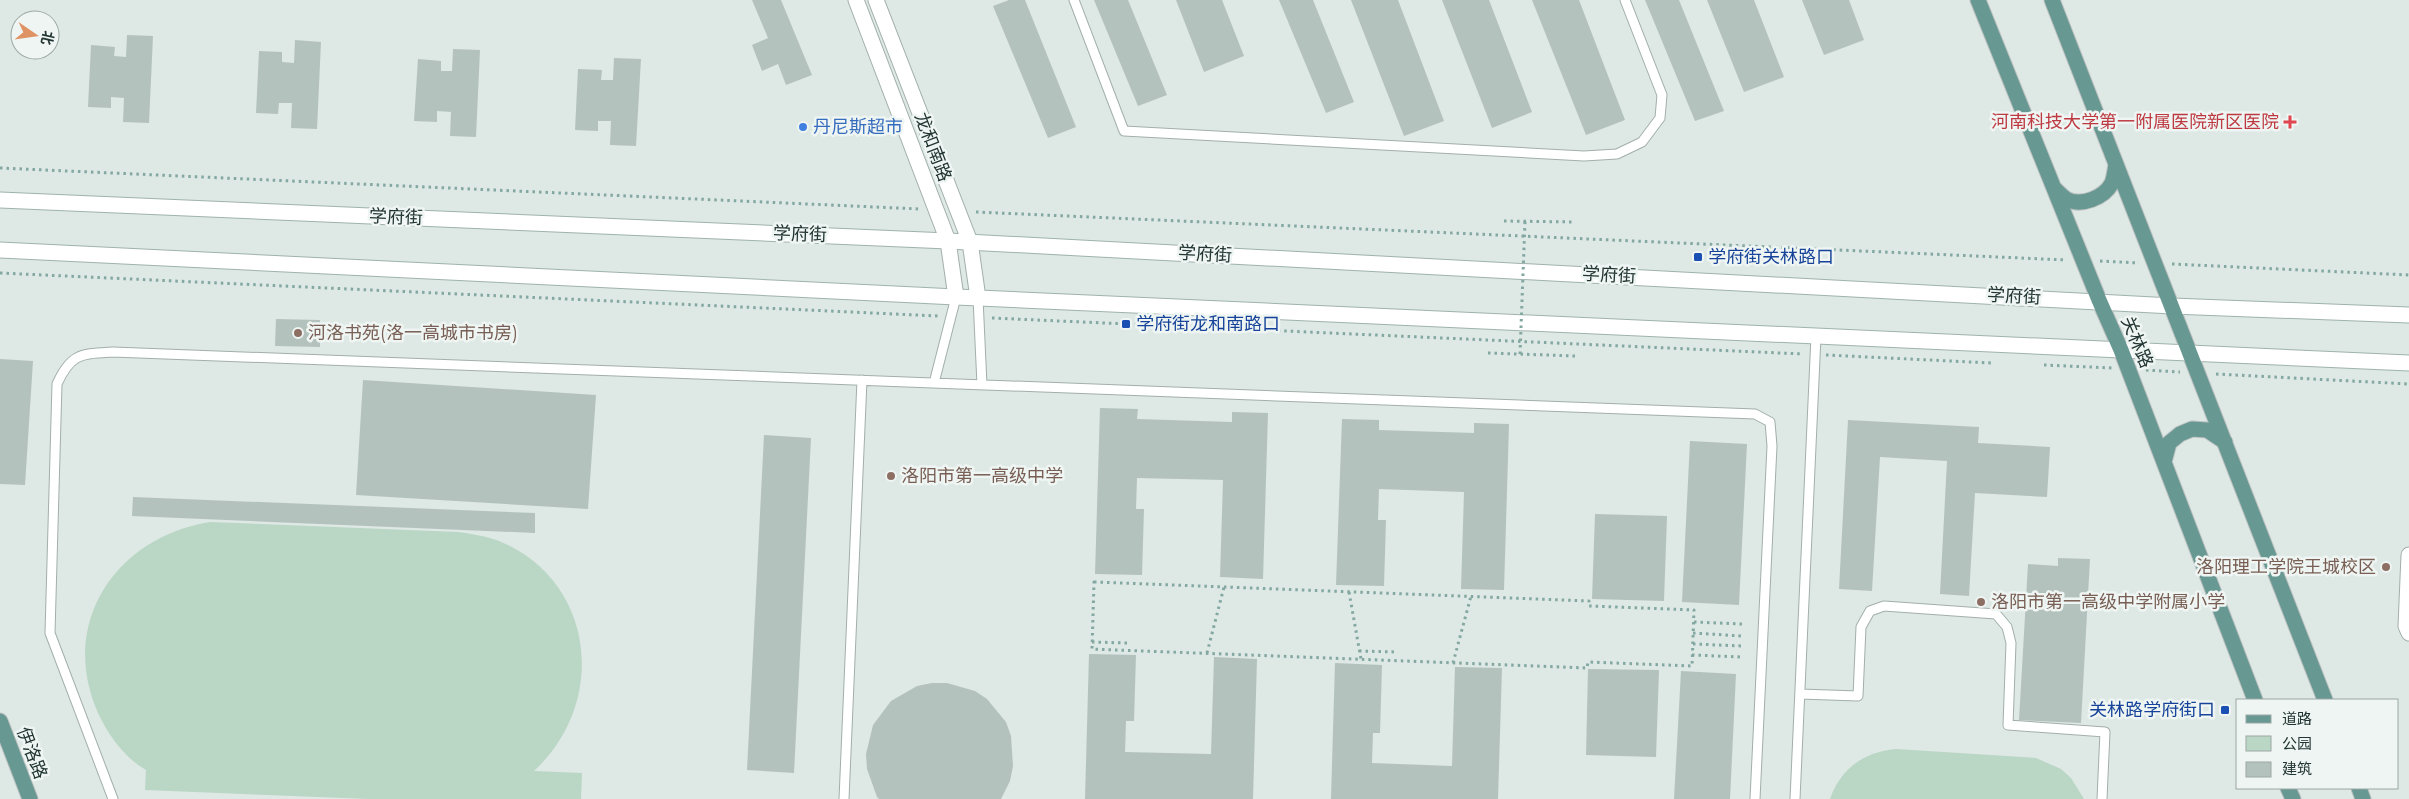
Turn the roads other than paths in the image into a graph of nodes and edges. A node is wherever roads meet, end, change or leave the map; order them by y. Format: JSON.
{"nodes":[{"id":1,"x":856,"y":0,"type":"edge"},
{"id":2,"x":876,"y":0,"type":"edge"},
{"id":3,"x":1074,"y":0,"type":"edge"},
{"id":4,"x":1625,"y":0,"type":"edge"},
{"id":5,"x":1978,"y":0,"type":"edge"},
{"id":6,"x":2052,"y":0,"type":"edge"},
{"id":7,"x":2116,"y":164,"type":"junction"},
{"id":8,"x":2054,"y":188,"type":"junction"},
{"id":9,"x":0,"y":200,"type":"edge"},
{"id":10,"x":948,"y":241,"type":"junction"},
{"id":11,"x":970,"y":242,"type":"junction"},
{"id":12,"x":0,"y":250,"type":"edge"},
{"id":13,"x":956,"y":297,"type":"junction"},
{"id":14,"x":978,"y":298,"type":"junction"},
{"id":15,"x":2099,"y":300,"type":"junction"},
{"id":16,"x":2172,"y":306,"type":"junction"},
{"id":17,"x":2409,"y":315,"type":"edge"},
{"id":18,"x":1816,"y":336,"type":"junction"},
{"id":19,"x":2121,"y":350,"type":"junction"},
{"id":20,"x":2192,"y":355,"type":"junction"},
{"id":21,"x":2409,"y":363,"type":"edge"},
{"id":22,"x":862,"y":380,"type":"junction"},
{"id":23,"x":934,"y":383,"type":"junction"},
{"id":24,"x":982,"y":385,"type":"junction"},
{"id":25,"x":2225,"y":442,"type":"junction"},
{"id":26,"x":2164,"y":462,"type":"junction"},
{"id":27,"x":2409,"y":555,"type":"edge"},
{"id":28,"x":2409,"y":633,"type":"edge"},
{"id":29,"x":1800,"y":694,"type":"junction"},
{"id":30,"x":2255,"y":699,"type":"edge"},
{"id":31,"x":2325,"y":699,"type":"edge"},
{"id":32,"x":0,"y":721,"type":"edge"},
{"id":33,"x":30,"y":799,"type":"edge"},
{"id":34,"x":113,"y":799,"type":"edge"},
{"id":35,"x":844,"y":799,"type":"edge"},
{"id":36,"x":1755,"y":799,"type":"edge"},
{"id":37,"x":1795,"y":799,"type":"edge"},
{"id":38,"x":2102,"y":799,"type":"edge"}],
"edges":[{"from":1,"to":10,"type":"main road","name":"龙和南路"},
{"from":2,"to":11,"type":"main road","name":"龙和南路"},
{"from":3,"to":4,"type":"lane"},
{"from":5,"to":8,"type":"main road","name":"关林路"},
{"from":6,"to":7,"type":"main road"},
{"from":7,"to":8,"type":"main road"},
{"from":7,"to":16,"type":"main road"},
{"from":8,"to":15,"type":"main road","name":"关林路"},
{"from":9,"to":10,"type":"main road","name":"学府街"},
{"from":10,"to":11,"type":"main road","name":"学府街"},
{"from":10,"to":13,"type":"main road","name":"龙和南路"},
{"from":11,"to":14,"type":"main road","name":"龙和南路"},
{"from":11,"to":15,"type":"main road","name":"学府街"},
{"from":12,"to":13,"type":"main road"},
{"from":13,"to":14,"type":"main road"},
{"from":13,"to":23,"type":"lane"},
{"from":14,"to":18,"type":"main road"},
{"from":14,"to":24,"type":"lane"},
{"from":15,"to":16,"type":"main road","name":"学府街"},
{"from":15,"to":19,"type":"main road","name":"关林路"},
{"from":16,"to":17,"type":"main road","name":"学府街"},
{"from":16,"to":20,"type":"main road"},
{"from":18,"to":19,"type":"main road"},
{"from":18,"to":29,"type":"lane"},
{"from":19,"to":20,"type":"main road"},
{"from":19,"to":26,"type":"main road","name":"关林路"},
{"from":20,"to":21,"type":"main road"},
{"from":20,"to":25,"type":"main road"},
{"from":22,"to":23,"type":"lane"},
{"from":22,"to":34,"type":"lane"},
{"from":22,"to":35,"type":"lane"},
{"from":23,"to":24,"type":"lane"},
{"from":24,"to":36,"type":"lane"},
{"from":25,"to":26,"type":"main road"},
{"from":25,"to":31,"type":"main road"},
{"from":26,"to":30,"type":"main road","name":"关林路"},
{"from":27,"to":28,"type":"main road"},
{"from":29,"to":37,"type":"lane"},
{"from":29,"to":38,"type":"lane"},
{"from":32,"to":33,"type":"main road","name":"伊洛路"}]}
